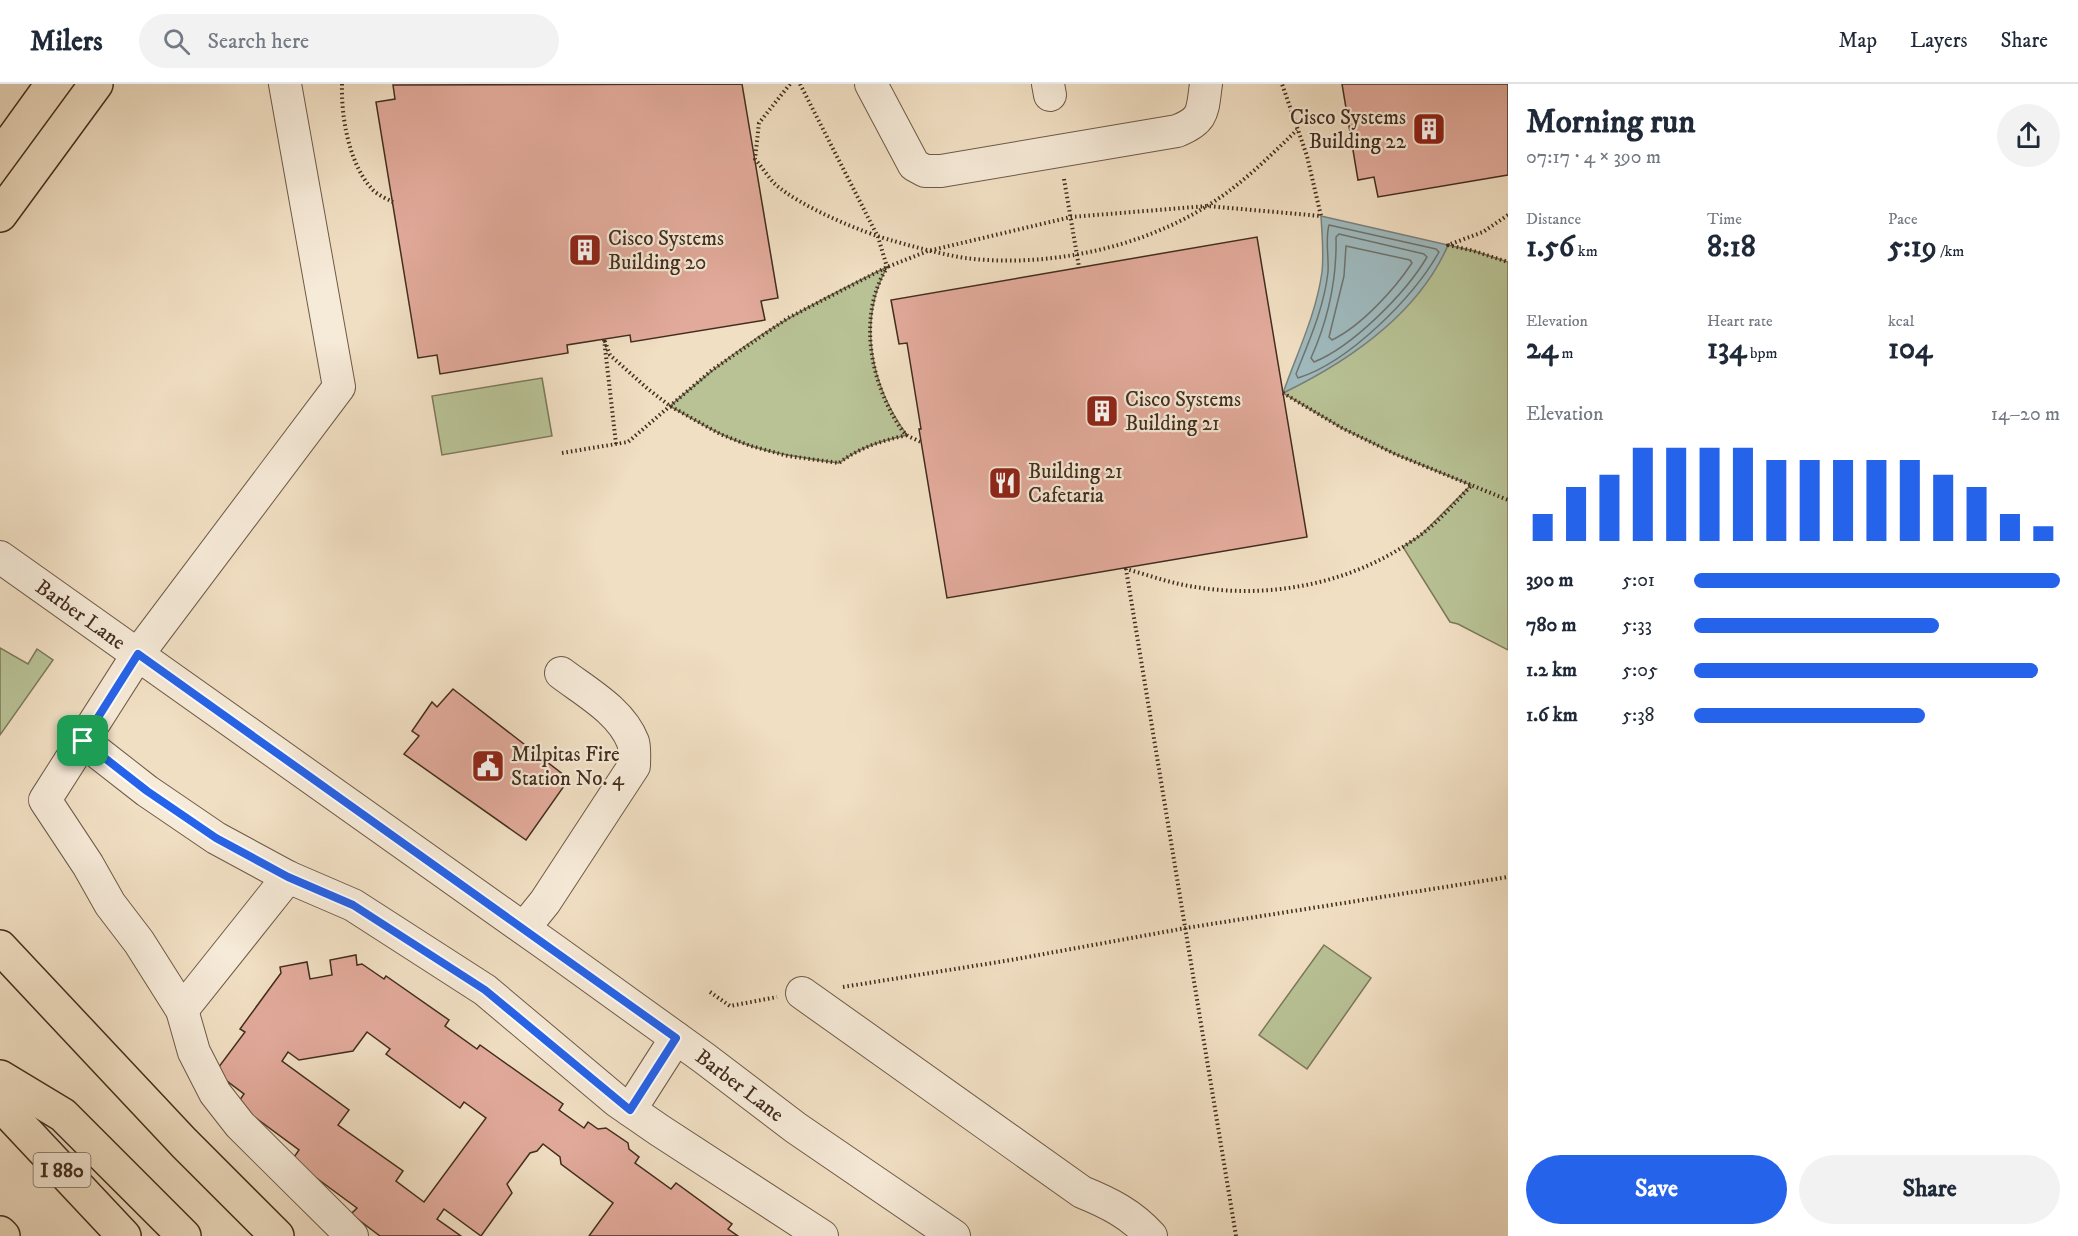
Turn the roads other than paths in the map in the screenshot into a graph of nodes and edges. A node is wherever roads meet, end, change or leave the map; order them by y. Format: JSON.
{"nodes":[{"id":1,"x":96,"y":84,"type":"edge"},
{"id":2,"x":285,"y":84,"type":"edge"},
{"id":3,"x":871,"y":84,"type":"edge"},
{"id":4,"x":1206,"y":84,"type":"edge"},
{"id":5,"x":0,"y":215,"type":"edge"},
{"id":6,"x":0,"y":557,"type":"edge"},
{"id":7,"x":138,"y":654,"type":"junction"},
{"id":8,"x":561,"y":673,"type":"dead end"},
{"id":9,"x":83,"y":741,"type":"junction"},
{"id":10,"x":288,"y":877,"type":"junction"},
{"id":11,"x":524,"y":928,"type":"junction"},
{"id":12,"x":0,"y":947,"type":"edge"},
{"id":13,"x":802,"y":993,"type":"road end"},
{"id":14,"x":182,"y":1010,"type":"junction"},
{"id":15,"x":676,"y":1038,"type":"junction"},
{"id":16,"x":0,"y":1077,"type":"edge"},
{"id":17,"x":0,"y":1104,"type":"edge"},
{"id":18,"x":630,"y":1110,"type":"junction"},
{"id":19,"x":0,"y":1233,"type":"edge"},
{"id":20,"x":3,"y":1236,"type":"edge"},
{"id":21,"x":124,"y":1236,"type":"edge"},
{"id":22,"x":184,"y":1236,"type":"edge"},
{"id":23,"x":278,"y":1236,"type":"edge"},
{"id":24,"x":352,"y":1236,"type":"edge"},
{"id":25,"x":822,"y":1236,"type":"edge"},
{"id":26,"x":954,"y":1236,"type":"edge"},
{"id":27,"x":1151,"y":1236,"type":"edge"}],
"edges":[{"from":1,"to":5,"type":"main road"},
{"from":2,"to":7,"type":"street"},
{"from":3,"to":4,"type":"street"},
{"from":6,"to":7,"type":"street","name":"Barber Lane"},
{"from":7,"to":9,"type":"street"},
{"from":7,"to":11,"type":"street","name":"Barber Lane"},
{"from":8,"to":11,"type":"street"},
{"from":9,"to":10,"type":"street"},
{"from":9,"to":14,"type":"street"},
{"from":10,"to":14,"type":"street"},
{"from":10,"to":18,"type":"street"},
{"from":11,"to":15,"type":"street","name":"Barber Lane"},
{"from":12,"to":23,"type":"main road"},
{"from":13,"to":27,"type":"street"},
{"from":14,"to":24,"type":"street"},
{"from":15,"to":18,"type":"street"},
{"from":15,"to":26,"type":"street","name":"Barber Lane"},
{"from":16,"to":22,"type":"main road"},
{"from":17,"to":21,"type":"main road","number":"I 880"},
{"from":18,"to":25,"type":"street"},
{"from":19,"to":20,"type":"main road"}]}
